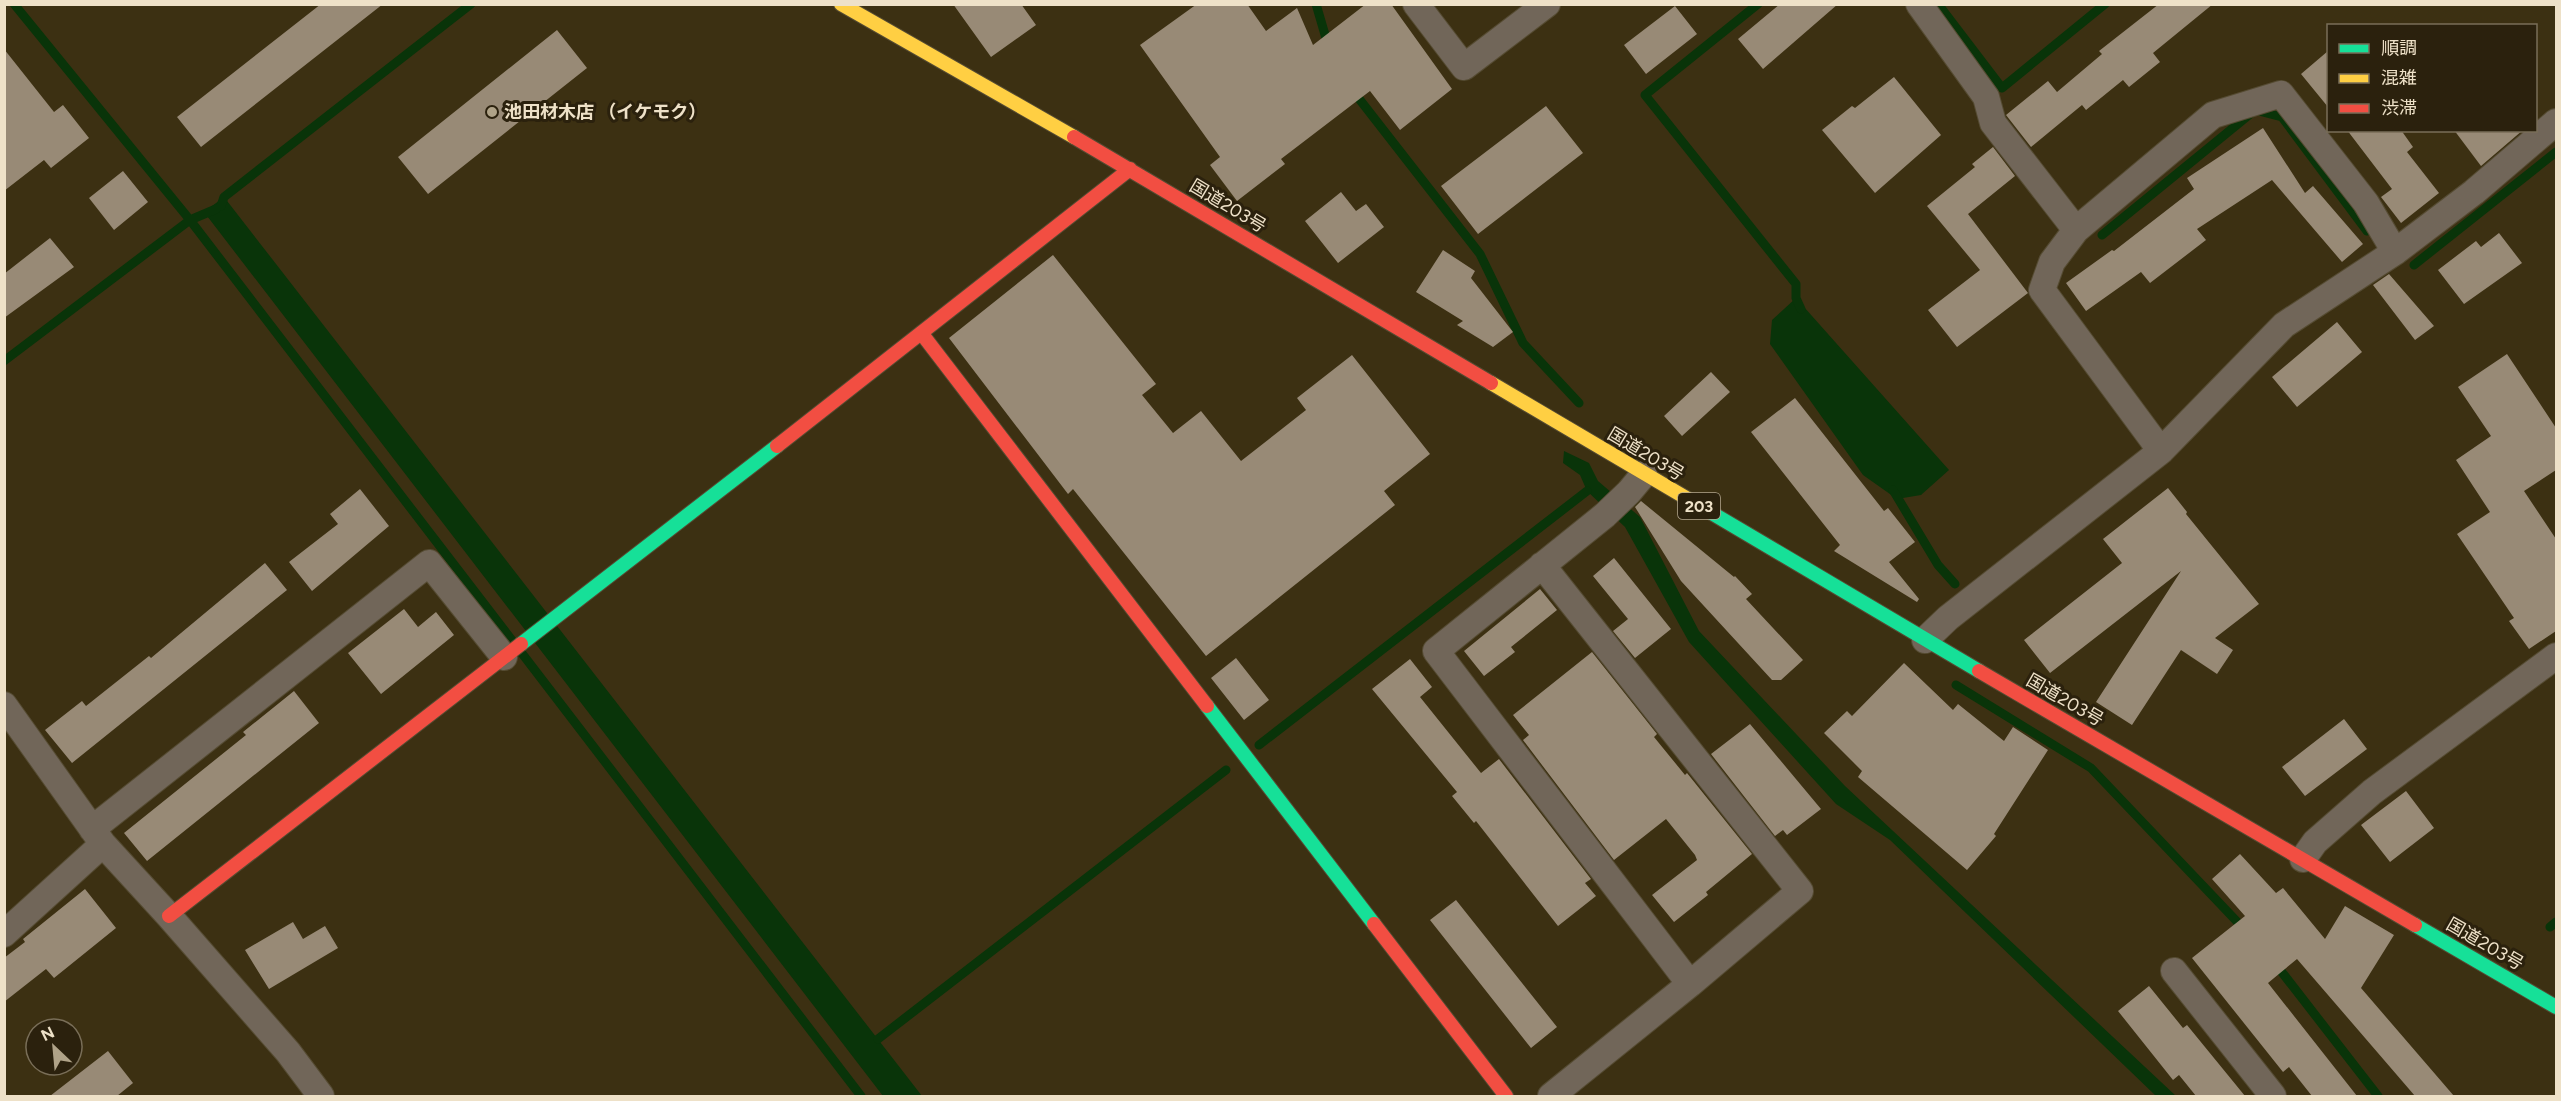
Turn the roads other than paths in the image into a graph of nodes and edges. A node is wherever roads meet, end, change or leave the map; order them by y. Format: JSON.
{"nodes":[{"id":1,"x":842,"y":4,"type":"edge"},
{"id":2,"x":1416,"y":4,"type":"edge"},
{"id":3,"x":1547,"y":4,"type":"edge"},
{"id":4,"x":1919,"y":4,"type":"edge"},
{"id":5,"x":2556,"y":122,"type":"edge"},
{"id":6,"x":1130,"y":169,"type":"junction"},
{"id":7,"x":2076,"y":230,"type":"junction"},
{"id":8,"x":2394,"y":252,"type":"junction"},
{"id":9,"x":922,"y":334,"type":"junction"},
{"id":10,"x":2161,"y":451,"type":"junction"},
{"id":11,"x":1637,"y":483,"type":"junction"},
{"id":12,"x":1542,"y":565,"type":"junction"},
{"id":13,"x":1925,"y":640,"type":"junction"},
{"id":14,"x":2556,"y":656,"type":"edge"},
{"id":15,"x":504,"y":657,"type":"junction"},
{"id":16,"x":4,"y":705,"type":"edge"},
{"id":17,"x":98,"y":836,"type":"junction"},
{"id":18,"x":2303,"y":859,"type":"junction"},
{"id":19,"x":169,"y":916,"type":"junction"},
{"id":20,"x":4,"y":934,"type":"edge"},
{"id":21,"x":2174,"y":971,"type":"dead end"},
{"id":22,"x":1690,"y":984,"type":"junction"},
{"id":23,"x":2556,"y":1007,"type":"edge"},
{"id":24,"x":321,"y":1096,"type":"edge"},
{"id":25,"x":1506,"y":1096,"type":"edge"},
{"id":26,"x":1551,"y":1096,"type":"edge"},
{"id":27,"x":2273,"y":1096,"type":"edge"}],
"edges":[{"from":1,"to":6,"type":"main road","name":"国道203号","number":"203"},
{"from":2,"to":3,"type":"street"},
{"from":4,"to":7,"type":"street"},
{"from":5,"to":8,"type":"street"},
{"from":6,"to":9,"type":"main road"},
{"from":6,"to":11,"type":"main road","name":"国道203号","number":"203"},
{"from":7,"to":8,"type":"street"},
{"from":7,"to":10,"type":"street"},
{"from":8,"to":10,"type":"street"},
{"from":9,"to":15,"type":"main road"},
{"from":9,"to":25,"type":"main road"},
{"from":10,"to":13,"type":"street"},
{"from":11,"to":12,"type":"street"},
{"from":11,"to":13,"type":"main road","name":"国道203号","number":"203"},
{"from":12,"to":22,"type":"street"},
{"from":12,"to":22,"type":"street"},
{"from":13,"to":18,"type":"main road","name":"国道203号","number":"203"},
{"from":14,"to":18,"type":"street"},
{"from":15,"to":17,"type":"street"},
{"from":15,"to":19,"type":"main road"},
{"from":16,"to":17,"type":"street"},
{"from":17,"to":19,"type":"street"},
{"from":17,"to":20,"type":"street"},
{"from":18,"to":23,"type":"main road","name":"国道203号","number":"203"},
{"from":19,"to":24,"type":"street"},
{"from":21,"to":27,"type":"street"},
{"from":22,"to":26,"type":"street"}]}
